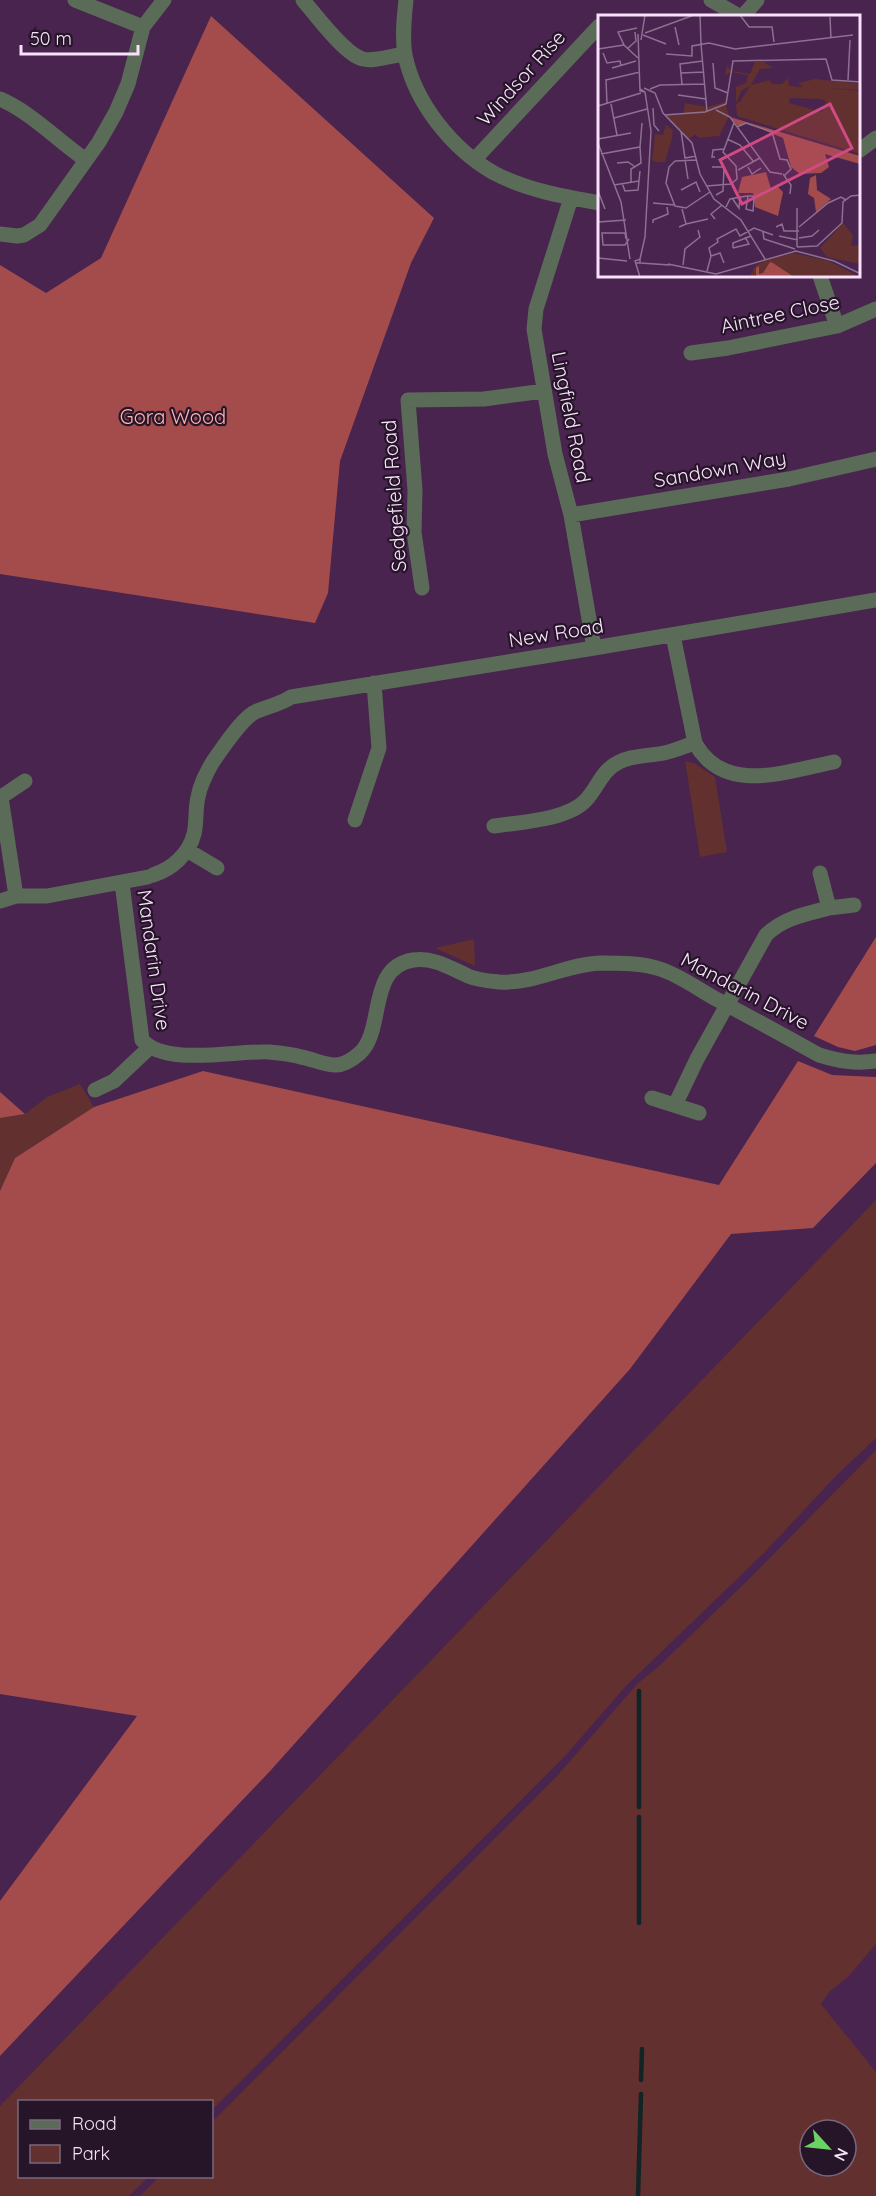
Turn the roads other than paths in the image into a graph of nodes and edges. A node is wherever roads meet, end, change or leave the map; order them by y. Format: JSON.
{"nodes":[{"id":1,"x":75,"y":0,"type":"edge"},
{"id":2,"x":164,"y":0,"type":"edge"},
{"id":3,"x":303,"y":0,"type":"edge"},
{"id":4,"x":406,"y":0,"type":"edge"},
{"id":5,"x":711,"y":0,"type":"edge"},
{"id":6,"x":757,"y":0,"type":"edge"},
{"id":7,"x":739,"y":15,"type":"edge"},
{"id":8,"x":742,"y":15,"type":"edge"},
{"id":9,"x":598,"y":26,"type":"dead end"},
{"id":10,"x":143,"y":27,"type":"junction"},
{"id":11,"x":405,"y":54,"type":"junction"},
{"id":12,"x":0,"y":99,"type":"edge"},
{"id":13,"x":876,"y":138,"type":"edge"},
{"id":14,"x":861,"y":149,"type":"edge"},
{"id":15,"x":475,"y":159,"type":"junction"},
{"id":16,"x":86,"y":160,"type":"junction"},
{"id":17,"x":572,"y":198,"type":"junction"},
{"id":18,"x":598,"y":203,"type":"edge"},
{"id":19,"x":0,"y":234,"type":"edge"},
{"id":20,"x":821,"y":278,"type":"edge"},
{"id":21,"x":876,"y":309,"type":"edge"},
{"id":22,"x":837,"y":326,"type":"junction"},
{"id":23,"x":691,"y":353,"type":"dead end"},
{"id":24,"x":544,"y":391,"type":"junction"},
{"id":25,"x":876,"y":459,"type":"edge"},
{"id":26,"x":571,"y":515,"type":"junction"},
{"id":27,"x":422,"y":588,"type":"dead end"},
{"id":28,"x":876,"y":600,"type":"edge"},
{"id":29,"x":673,"y":635,"type":"junction"},
{"id":30,"x":594,"y":648,"type":"junction"},
{"id":31,"x":374,"y":683,"type":"junction"},
{"id":32,"x":695,"y":743,"type":"junction"},
{"id":33,"x":834,"y":762,"type":"dead end"},
{"id":34,"x":25,"y":781,"type":"dead end"},
{"id":35,"x":1,"y":797,"type":"edge"},
{"id":36,"x":355,"y":820,"type":"dead end"},
{"id":37,"x":494,"y":826,"type":"dead end"},
{"id":38,"x":187,"y":850,"type":"junction"},
{"id":39,"x":217,"y":868,"type":"dead end"},
{"id":40,"x":820,"y":873,"type":"dead end"},
{"id":41,"x":122,"y":883,"type":"junction"},
{"id":42,"x":16,"y":896,"type":"junction"},
{"id":43,"x":0,"y":901,"type":"edge"},
{"id":44,"x":854,"y":905,"type":"dead end"},
{"id":45,"x":829,"y":908,"type":"junction"},
{"id":46,"x":727,"y":1005,"type":"junction"},
{"id":47,"x":149,"y":1048,"type":"junction"},
{"id":48,"x":876,"y":1061,"type":"edge"},
{"id":49,"x":95,"y":1090,"type":"dead end"},
{"id":50,"x":652,"y":1098,"type":"dead end"},
{"id":51,"x":675,"y":1105,"type":"junction"},
{"id":52,"x":699,"y":1113,"type":"dead end"}],
"edges":[{"from":1,"to":10,"type":"street"},
{"from":2,"to":10,"type":"street"},
{"from":3,"to":11,"type":"street"},
{"from":4,"to":11,"type":"street"},
{"from":5,"to":7,"type":"street"},
{"from":6,"to":8,"type":"street"},
{"from":9,"to":15,"type":"street","name":"Windsor Rise"},
{"from":10,"to":16,"type":"street"},
{"from":11,"to":15,"type":"street"},
{"from":12,"to":16,"type":"street"},
{"from":13,"to":14,"type":"street"},
{"from":15,"to":17,"type":"street"},
{"from":16,"to":19,"type":"street"},
{"from":17,"to":18,"type":"street"},
{"from":17,"to":24,"type":"street","name":"Lingfield Road"},
{"from":20,"to":22,"type":"street"},
{"from":21,"to":22,"type":"street","name":"Aintree Close"},
{"from":22,"to":23,"type":"street","name":"Aintree Close"},
{"from":24,"to":26,"type":"street","name":"Lingfield Road"},
{"from":24,"to":27,"type":"street","name":"Sedgefield Road"},
{"from":25,"to":26,"type":"street","name":"Sandown Way"},
{"from":26,"to":30,"type":"street","name":"Lingfield Road"},
{"from":28,"to":29,"type":"street","name":"New Road"},
{"from":29,"to":30,"type":"street","name":"New Road"},
{"from":29,"to":32,"type":"street"},
{"from":30,"to":31,"type":"street","name":"New Road"},
{"from":31,"to":36,"type":"street"},
{"from":31,"to":38,"type":"street","name":"New Road"},
{"from":32,"to":33,"type":"street"},
{"from":32,"to":37,"type":"street"},
{"from":34,"to":35,"type":"street"},
{"from":35,"to":42,"type":"street"},
{"from":38,"to":39,"type":"street"},
{"from":38,"to":41,"type":"street"},
{"from":40,"to":45,"type":"street"},
{"from":41,"to":42,"type":"street"},
{"from":41,"to":47,"type":"street","name":"Mandarin Drive"},
{"from":42,"to":43,"type":"street"},
{"from":44,"to":45,"type":"street"},
{"from":45,"to":46,"type":"street"},
{"from":46,"to":47,"type":"street","name":"Mandarin Drive"},
{"from":46,"to":48,"type":"street","name":"Mandarin Drive"},
{"from":46,"to":51,"type":"street"},
{"from":47,"to":49,"type":"street"},
{"from":50,"to":51,"type":"street"},
{"from":51,"to":52,"type":"street"}]}
